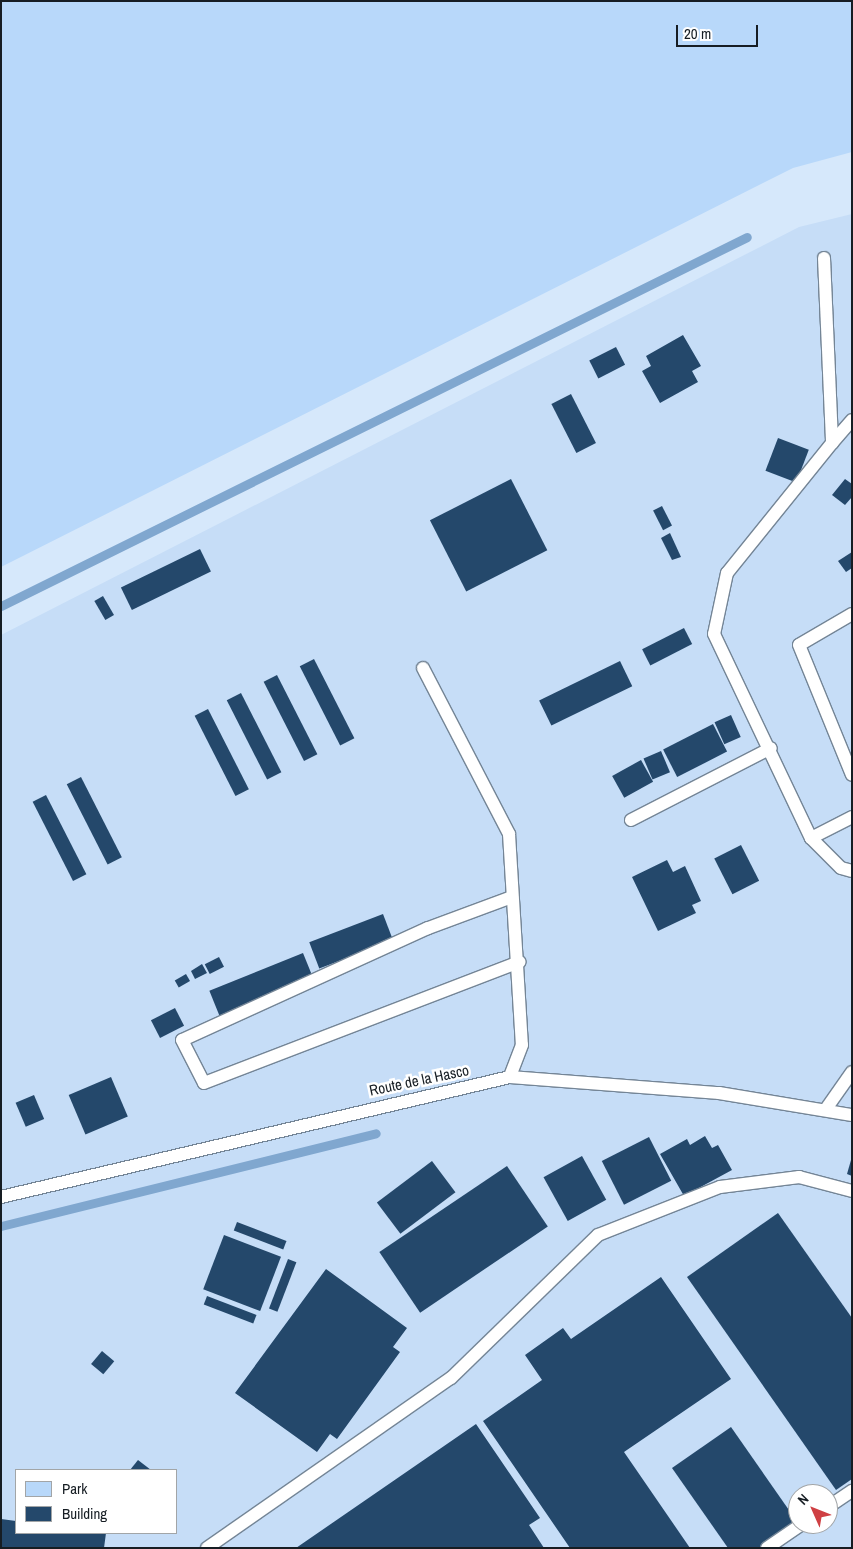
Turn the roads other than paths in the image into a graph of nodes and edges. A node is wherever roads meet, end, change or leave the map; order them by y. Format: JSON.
{"nodes":[{"id":1,"x":824,"y":258,"type":"dead end"},
{"id":2,"x":852,"y":420,"type":"edge"},
{"id":3,"x":832,"y":443,"type":"junction"},
{"id":4,"x":852,"y":614,"type":"edge"},
{"id":5,"x":423,"y":668,"type":"dead end"},
{"id":6,"x":771,"y":748,"type":"junction"},
{"id":7,"x":852,"y":775,"type":"edge"},
{"id":8,"x":852,"y":817,"type":"edge"},
{"id":9,"x":631,"y":820,"type":"dead end"},
{"id":10,"x":811,"y":838,"type":"junction"},
{"id":11,"x":852,"y":871,"type":"edge"},
{"id":12,"x":512,"y":896,"type":"junction"},
{"id":13,"x":520,"y":962,"type":"junction"},
{"id":14,"x":852,"y":1072,"type":"edge"},
{"id":15,"x":510,"y":1077,"type":"junction"},
{"id":16,"x":826,"y":1109,"type":"junction"},
{"id":17,"x":852,"y":1116,"type":"edge"},
{"id":18,"x":852,"y":1190,"type":"edge"},
{"id":19,"x":1,"y":1197,"type":"edge"},
{"id":20,"x":852,"y":1491,"type":"edge"},
{"id":21,"x":838,"y":1500,"type":"edge"},
{"id":22,"x":788,"y":1534,"type":"edge"},
{"id":23,"x":207,"y":1548,"type":"edge"},
{"id":24,"x":767,"y":1548,"type":"edge"}],
"edges":[{"from":1,"to":3,"type":"lane"},
{"from":2,"to":3,"type":"lane"},
{"from":3,"to":6,"type":"lane"},
{"from":4,"to":7,"type":"lane"},
{"from":5,"to":12,"type":"lane"},
{"from":6,"to":9,"type":"lane"},
{"from":6,"to":10,"type":"lane"},
{"from":8,"to":10,"type":"lane"},
{"from":10,"to":11,"type":"lane"},
{"from":12,"to":13,"type":"lane"},
{"from":12,"to":13,"type":"lane"},
{"from":13,"to":15,"type":"lane"},
{"from":14,"to":16,"type":"lane"},
{"from":15,"to":16,"type":"lane","name":"Route de la Hasco"},
{"from":15,"to":19,"type":"lane","name":"Route de la Hasco"},
{"from":16,"to":17,"type":"lane","name":"Route de la Hasco"},
{"from":18,"to":23,"type":"lane"},
{"from":20,"to":21,"type":"lane"},
{"from":22,"to":24,"type":"lane"}]}
